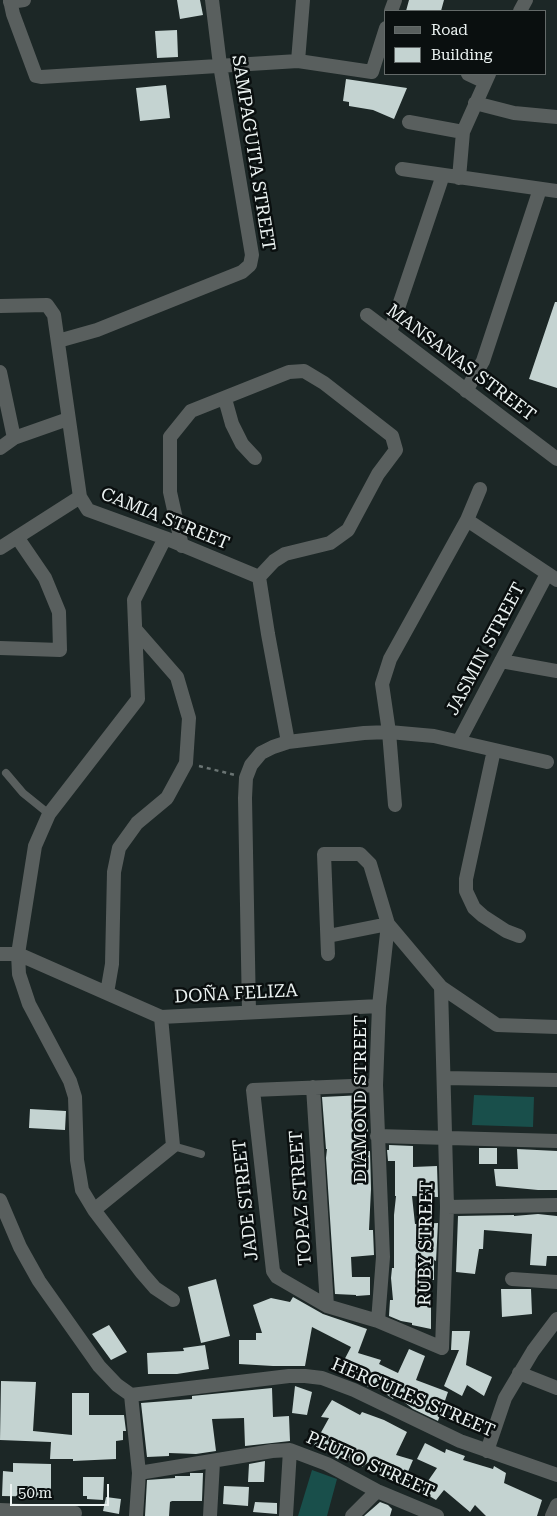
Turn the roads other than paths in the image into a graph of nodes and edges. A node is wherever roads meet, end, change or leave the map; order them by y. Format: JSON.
{"nodes":[{"id":1,"x":212,"y":0,"type":"edge"},
{"id":2,"x":303,"y":0,"type":"edge"},
{"id":3,"x":11,"y":7,"type":"edge"},
{"id":4,"x":384,"y":34,"type":"edge"},
{"id":5,"x":298,"y":61,"type":"junction"},
{"id":6,"x":220,"y":65,"type":"junction"},
{"id":7,"x":473,"y":75,"type":"edge"},
{"id":8,"x":487,"y":78,"type":"edge"},
{"id":9,"x":475,"y":103,"type":"junction"},
{"id":10,"x":557,"y":113,"type":"edge"},
{"id":11,"x":409,"y":122,"type":"dead end"},
{"id":12,"x":463,"y":132,"type":"junction"},
{"id":13,"x":402,"y":169,"type":"dead end"},
{"id":14,"x":443,"y":175,"type":"junction"},
{"id":15,"x":459,"y":178,"type":"junction"},
{"id":16,"x":540,"y":189,"type":"junction"},
{"id":17,"x":557,"y":191,"type":"edge"},
{"id":18,"x":0,"y":306,"type":"edge"},
{"id":19,"x":367,"y":315,"type":"dead end"},
{"id":20,"x":390,"y":332,"type":"junction"},
{"id":21,"x":58,"y":341,"type":"junction"},
{"id":22,"x":0,"y":372,"type":"edge"},
{"id":23,"x":466,"y":391,"type":"junction"},
{"id":24,"x":225,"y":398,"type":"junction"},
{"id":25,"x":68,"y":419,"type":"junction"},
{"id":26,"x":14,"y":438,"type":"junction"},
{"id":27,"x":0,"y":448,"type":"edge"},
{"id":28,"x":255,"y":458,"type":"dead end"},
{"id":29,"x":557,"y":459,"type":"edge"},
{"id":30,"x":480,"y":490,"type":"dead end"},
{"id":31,"x":80,"y":497,"type":"junction"},
{"id":32,"x":466,"y":520,"type":"junction"},
{"id":33,"x":17,"y":537,"type":"junction"},
{"id":34,"x":165,"y":538,"type":"junction"},
{"id":35,"x":182,"y":546,"type":"junction"},
{"id":36,"x":0,"y":548,"type":"edge"},
{"id":37,"x":259,"y":576,"type":"junction"},
{"id":38,"x":552,"y":577,"type":"edge"},
{"id":39,"x":136,"y":630,"type":"junction"},
{"id":40,"x":0,"y":648,"type":"edge"},
{"id":41,"x":501,"y":661,"type":"junction"},
{"id":42,"x":557,"y":671,"type":"edge"},
{"id":43,"x":389,"y":732,"type":"junction"},
{"id":44,"x":459,"y":741,"type":"junction"},
{"id":45,"x":288,"y":742,"type":"junction"},
{"id":46,"x":494,"y":750,"type":"junction"},
{"id":47,"x":547,"y":762,"type":"dead end"},
{"id":48,"x":6,"y":773,"type":"dead end"},
{"id":49,"x":395,"y":804,"type":"dead end"},
{"id":50,"x":49,"y":814,"type":"junction"},
{"id":51,"x":388,"y":924,"type":"junction"},
{"id":52,"x":328,"y":936,"type":"junction"},
{"id":53,"x":520,"y":936,"type":"dead end"},
{"id":54,"x":0,"y":954,"type":"edge"},
{"id":55,"x":18,"y":954,"type":"junction"},
{"id":56,"x":328,"y":954,"type":"dead end"},
{"id":57,"x":441,"y":987,"type":"junction"},
{"id":58,"x":107,"y":993,"type":"junction"},
{"id":59,"x":379,"y":1006,"type":"junction"},
{"id":60,"x":249,"y":1012,"type":"junction"},
{"id":61,"x":161,"y":1017,"type":"junction"},
{"id":62,"x":557,"y":1027,"type":"edge"},
{"id":63,"x":444,"y":1078,"type":"junction"},
{"id":64,"x":557,"y":1080,"type":"edge"},
{"id":65,"x":376,"y":1085,"type":"junction"},
{"id":66,"x":313,"y":1088,"type":"junction"},
{"id":67,"x":377,"y":1136,"type":"junction"},
{"id":68,"x":446,"y":1139,"type":"junction"},
{"id":69,"x":557,"y":1141,"type":"edge"},
{"id":70,"x":173,"y":1146,"type":"junction"},
{"id":71,"x":201,"y":1154,"type":"dead end"},
{"id":72,"x":0,"y":1200,"type":"edge"},
{"id":73,"x":557,"y":1205,"type":"edge"},
{"id":74,"x":447,"y":1206,"type":"junction"},
{"id":75,"x":94,"y":1210,"type":"junction"},
{"id":76,"x":512,"y":1279,"type":"dead end"},
{"id":77,"x":557,"y":1282,"type":"edge"},
{"id":78,"x":173,"y":1300,"type":"dead end"},
{"id":79,"x":327,"y":1306,"type":"junction"},
{"id":80,"x":557,"y":1319,"type":"edge"},
{"id":81,"x":378,"y":1321,"type":"junction"},
{"id":82,"x":442,"y":1348,"type":"joint"},
{"id":83,"x":519,"y":1373,"type":"junction"},
{"id":84,"x":557,"y":1388,"type":"edge"},
{"id":85,"x":131,"y":1395,"type":"junction"},
{"id":86,"x":290,"y":1450,"type":"junction"},
{"id":87,"x":487,"y":1451,"type":"junction"},
{"id":88,"x":213,"y":1462,"type":"junction"},
{"id":89,"x":139,"y":1473,"type":"junction"},
{"id":90,"x":557,"y":1474,"type":"edge"},
{"id":91,"x":377,"y":1491,"type":"junction"},
{"id":92,"x":557,"y":1505,"type":"edge"},
{"id":93,"x":0,"y":1510,"type":"edge"},
{"id":94,"x":75,"y":1512,"type":"dead end"},
{"id":95,"x":136,"y":1516,"type":"edge"},
{"id":96,"x":210,"y":1516,"type":"edge"},
{"id":97,"x":286,"y":1516,"type":"edge"},
{"id":98,"x":352,"y":1516,"type":"edge"},
{"id":99,"x":437,"y":1516,"type":"edge"},
{"id":100,"x":552,"y":1516,"type":"edge"}],
"edges":[{"from":1,"to":6,"type":"street","name":"SAMPAGUITA STREET"},
{"from":2,"to":5,"type":"street"},
{"from":3,"to":6,"type":"street"},
{"from":4,"to":5,"type":"street"},
{"from":5,"to":6,"type":"street"},
{"from":6,"to":21,"type":"street","name":"SAMPAGUITA STREET"},
{"from":7,"to":8,"type":"street"},
{"from":8,"to":9,"type":"street"},
{"from":9,"to":10,"type":"street"},
{"from":9,"to":12,"type":"street"},
{"from":11,"to":12,"type":"street"},
{"from":12,"to":15,"type":"street"},
{"from":13,"to":14,"type":"street"},
{"from":14,"to":15,"type":"street"},
{"from":14,"to":20,"type":"street"},
{"from":15,"to":16,"type":"street"},
{"from":16,"to":17,"type":"street"},
{"from":16,"to":23,"type":"street"},
{"from":18,"to":21,"type":"street","name":"CAMIA STREET"},
{"from":19,"to":20,"type":"street","name":"MANSANAS STREET"},
{"from":20,"to":23,"type":"street","name":"MANSANAS STREET"},
{"from":21,"to":25,"type":"street","name":"CAMIA STREET"},
{"from":22,"to":26,"type":"street"},
{"from":23,"to":29,"type":"street","name":"MANSANAS STREET"},
{"from":24,"to":28,"type":"street"},
{"from":24,"to":35,"type":"street"},
{"from":24,"to":37,"type":"street"},
{"from":25,"to":26,"type":"street"},
{"from":25,"to":31,"type":"street","name":"CAMIA STREET"},
{"from":26,"to":27,"type":"street"},
{"from":30,"to":32,"type":"street"},
{"from":31,"to":33,"type":"street"},
{"from":31,"to":34,"type":"street","name":"CAMIA STREET"},
{"from":32,"to":38,"type":"street"},
{"from":32,"to":43,"type":"street"},
{"from":33,"to":36,"type":"street"},
{"from":33,"to":40,"type":"street"},
{"from":34,"to":35,"type":"street","name":"CAMIA STREET"},
{"from":34,"to":39,"type":"street"},
{"from":35,"to":37,"type":"street","name":"CAMIA STREET"},
{"from":37,"to":45,"type":"street"},
{"from":38,"to":41,"type":"street","name":"JASMIN STREET"},
{"from":39,"to":50,"type":"street"},
{"from":39,"to":58,"type":"street"},
{"from":41,"to":42,"type":"street"},
{"from":41,"to":44,"type":"street","name":"JASMIN STREET"},
{"from":43,"to":44,"type":"street"},
{"from":43,"to":45,"type":"street"},
{"from":43,"to":49,"type":"street"},
{"from":44,"to":46,"type":"street"},
{"from":45,"to":60,"type":"street"},
{"from":46,"to":47,"type":"street"},
{"from":46,"to":53,"type":"street"},
{"from":48,"to":50,"type":"lane"},
{"from":50,"to":55,"type":"street"},
{"from":51,"to":52,"type":"street"},
{"from":51,"to":52,"type":"street","name":"DIAMOND STREET"},
{"from":51,"to":57,"type":"street"},
{"from":51,"to":59,"type":"street","name":"DIAMOND STREET"},
{"from":52,"to":56,"type":"street"},
{"from":54,"to":55,"type":"street"},
{"from":55,"to":58,"type":"street","name":"DOÑA FELIZA"},
{"from":55,"to":75,"type":"street"},
{"from":57,"to":62,"type":"street"},
{"from":57,"to":63,"type":"street","name":"RUBY STREET"},
{"from":58,"to":61,"type":"street","name":"DOÑA FELIZA"},
{"from":59,"to":60,"type":"street","name":"DOÑA FELIZA"},
{"from":59,"to":65,"type":"street","name":"DIAMOND STREET"},
{"from":60,"to":61,"type":"street","name":"DOÑA FELIZA"},
{"from":61,"to":70,"type":"street"},
{"from":63,"to":64,"type":"street"},
{"from":63,"to":68,"type":"street","name":"RUBY STREET"},
{"from":65,"to":66,"type":"street","name":"JADE STREET"},
{"from":65,"to":67,"type":"street","name":"DIAMOND STREET"},
{"from":66,"to":79,"type":"street","name":"TOPAZ STREET"},
{"from":66,"to":79,"type":"street","name":"JADE STREET"},
{"from":67,"to":68,"type":"street"},
{"from":67,"to":81,"type":"street","name":"DIAMOND STREET"},
{"from":68,"to":69,"type":"street"},
{"from":68,"to":74,"type":"street","name":"RUBY STREET"},
{"from":70,"to":71,"type":"lane"},
{"from":70,"to":75,"type":"street"},
{"from":72,"to":85,"type":"street"},
{"from":73,"to":74,"type":"street"},
{"from":74,"to":82,"type":"street","name":"RUBY STREET"},
{"from":75,"to":78,"type":"street"},
{"from":76,"to":77,"type":"street"},
{"from":79,"to":81,"type":"street","name":"JADE STREET"},
{"from":80,"to":83,"type":"street"},
{"from":81,"to":82,"type":"street","name":"JADE STREET"},
{"from":83,"to":84,"type":"street"},
{"from":83,"to":87,"type":"street"},
{"from":85,"to":87,"type":"street","name":"HERCULES STREET"},
{"from":85,"to":89,"type":"street"},
{"from":86,"to":88,"type":"street","name":"PLUTO STREET"},
{"from":86,"to":91,"type":"street","name":"PLUTO STREET"},
{"from":86,"to":97,"type":"street"},
{"from":87,"to":90,"type":"street","name":"HERCULES STREET"},
{"from":88,"to":89,"type":"street","name":"PLUTO STREET"},
{"from":88,"to":96,"type":"street"},
{"from":89,"to":95,"type":"street"},
{"from":91,"to":98,"type":"street"},
{"from":91,"to":99,"type":"street","name":"PLUTO STREET"},
{"from":92,"to":100,"type":"street"},
{"from":93,"to":94,"type":"street"}]}
